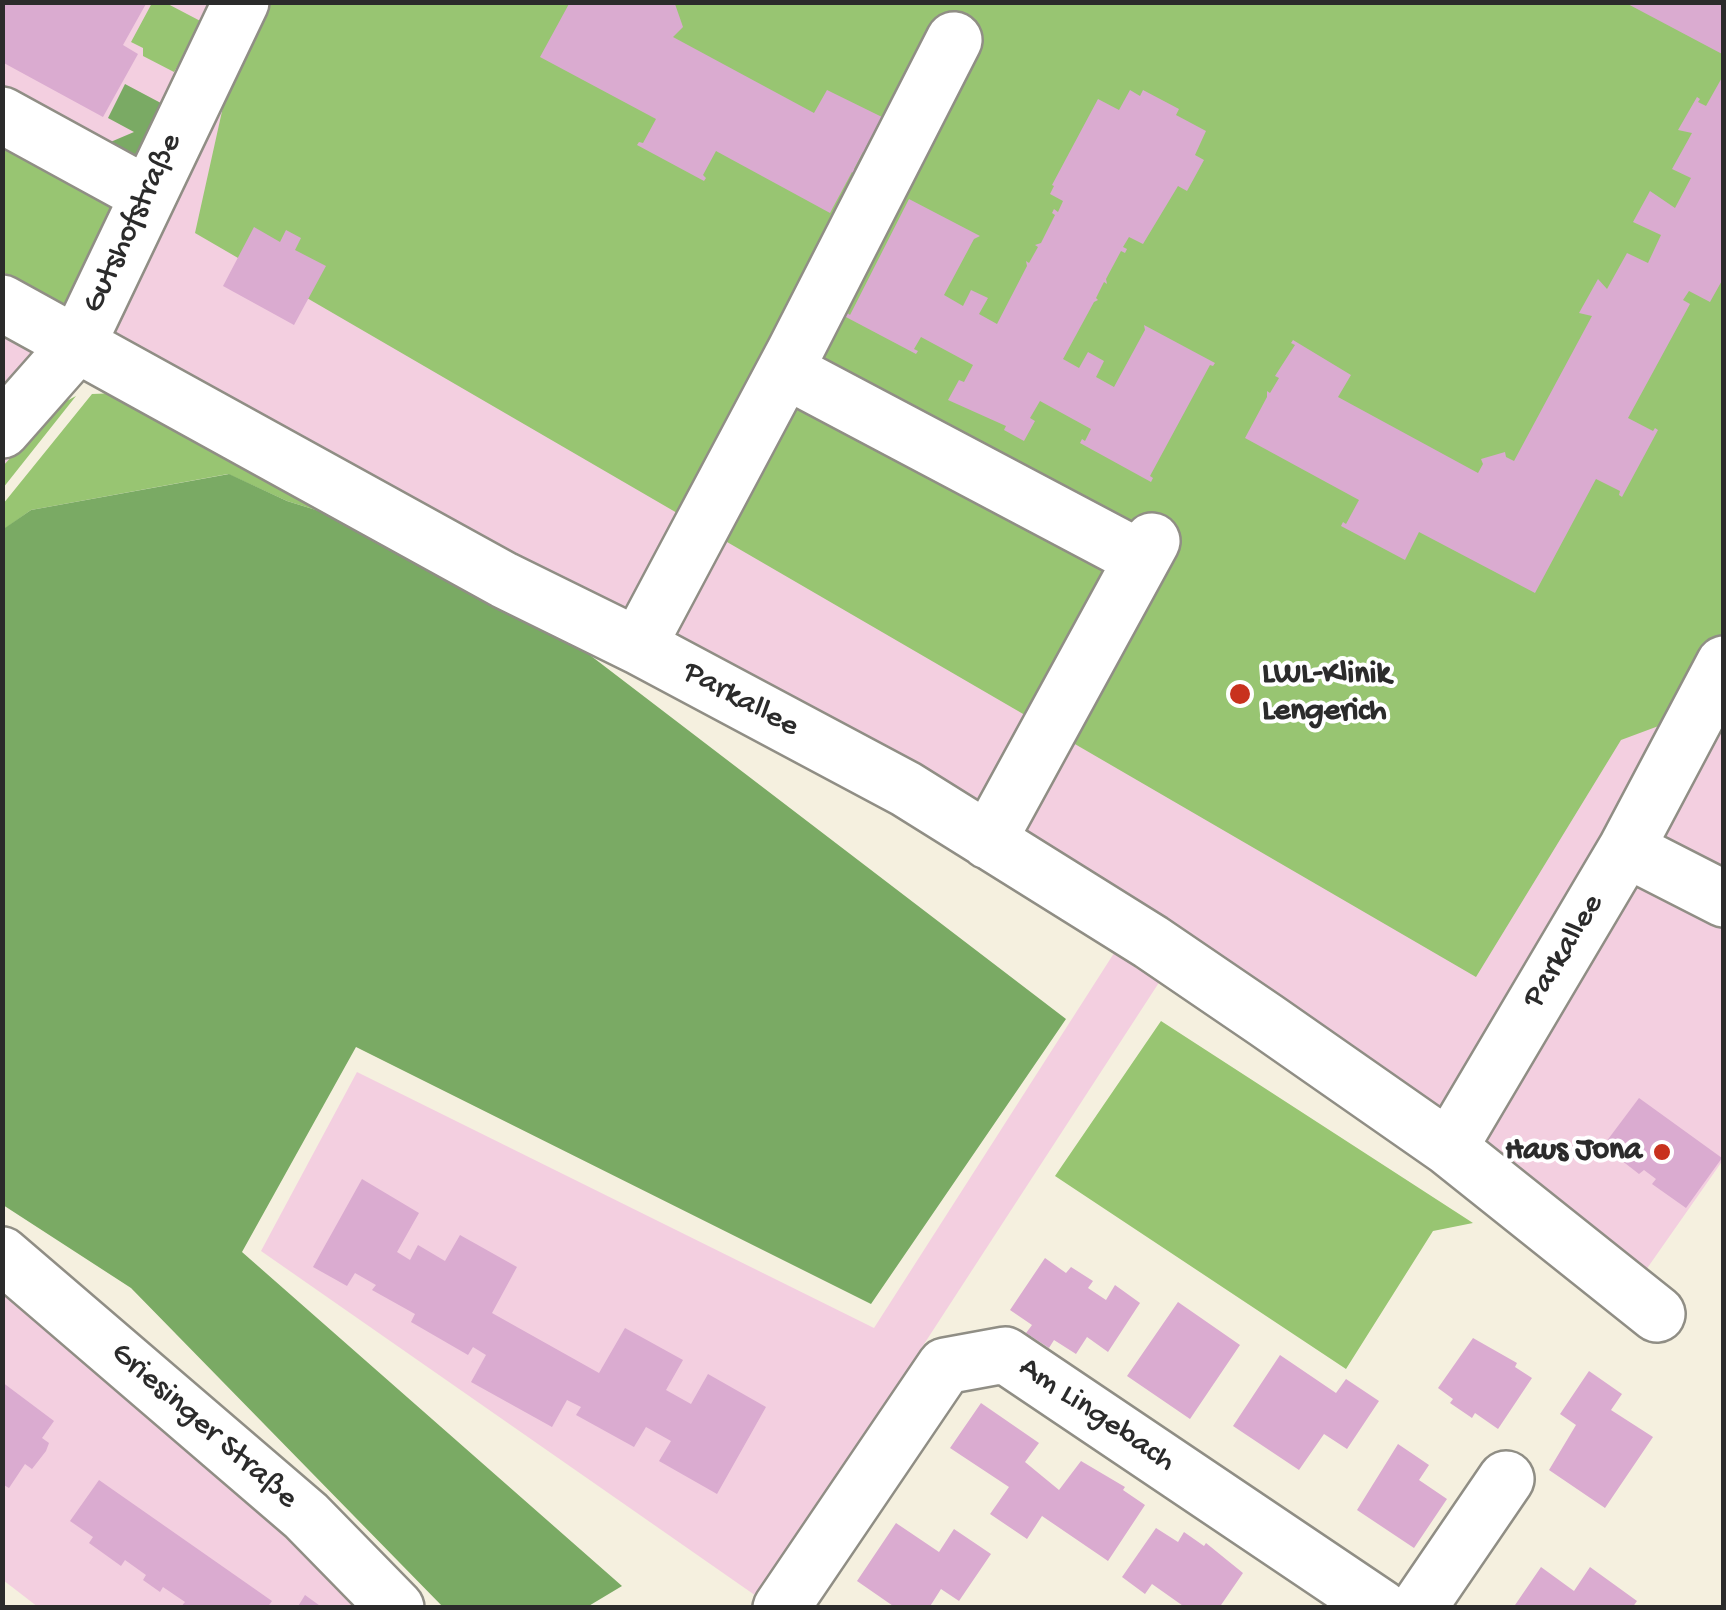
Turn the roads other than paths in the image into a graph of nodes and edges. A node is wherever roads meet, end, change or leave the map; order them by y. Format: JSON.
{"nodes":[{"id":1,"x":241,"y":2,"type":"edge"},
{"id":2,"x":954,"y":40,"type":"dead end"},
{"id":3,"x":2,"y":114,"type":"edge"},
{"id":4,"x":148,"y":195,"type":"junction"},
{"id":5,"x":2,"y":302,"type":"edge"},
{"id":6,"x":76,"y":346,"type":"junction"},
{"id":7,"x":785,"y":370,"type":"junction"},
{"id":8,"x":2,"y":430,"type":"edge"},
{"id":9,"x":638,"y":646,"type":"junction"},
{"id":10,"x":1724,"y":664,"type":"edge"},
{"id":11,"x":988,"y":841,"type":"junction"},
{"id":12,"x":1626,"y":849,"type":"junction"},
{"id":13,"x":1724,"y":899,"type":"edge"},
{"id":14,"x":1448,"y":1148,"type":"junction"},
{"id":15,"x":2,"y":1255,"type":"edge"},
{"id":16,"x":1657,"y":1314,"type":"dead end"},
{"id":17,"x":1506,"y":1480,"type":"dead end"},
{"id":18,"x":396,"y":1608,"type":"edge"},
{"id":19,"x":781,"y":1608,"type":"edge"},
{"id":20,"x":1381,"y":1608,"type":"edge"},
{"id":21,"x":1418,"y":1608,"type":"edge"}],
"edges":[{"from":1,"to":4,"type":"street","name":"Gutshofstraße"},
{"from":2,"to":7,"type":"street"},
{"from":3,"to":4,"type":"street"},
{"from":4,"to":6,"type":"street","name":"Gutshofstraße"},
{"from":5,"to":6,"type":"street","name":"Parkallee"},
{"from":6,"to":8,"type":"street","name":"Gutshofstraße"},
{"from":6,"to":9,"type":"street","name":"Parkallee"},
{"from":7,"to":9,"type":"street"},
{"from":7,"to":11,"type":"street"},
{"from":9,"to":11,"type":"street","name":"Parkallee"},
{"from":10,"to":12,"type":"street","name":"Parkallee"},
{"from":11,"to":14,"type":"street","name":"Parkallee"},
{"from":12,"to":13,"type":"street"},
{"from":12,"to":14,"type":"street","name":"Parkallee"},
{"from":14,"to":16,"type":"street","name":"Parkallee"},
{"from":15,"to":18,"type":"street","name":"Griesinger Straße"},
{"from":17,"to":21,"type":"street"},
{"from":19,"to":20,"type":"street","name":"Am Lingebach"}]}
